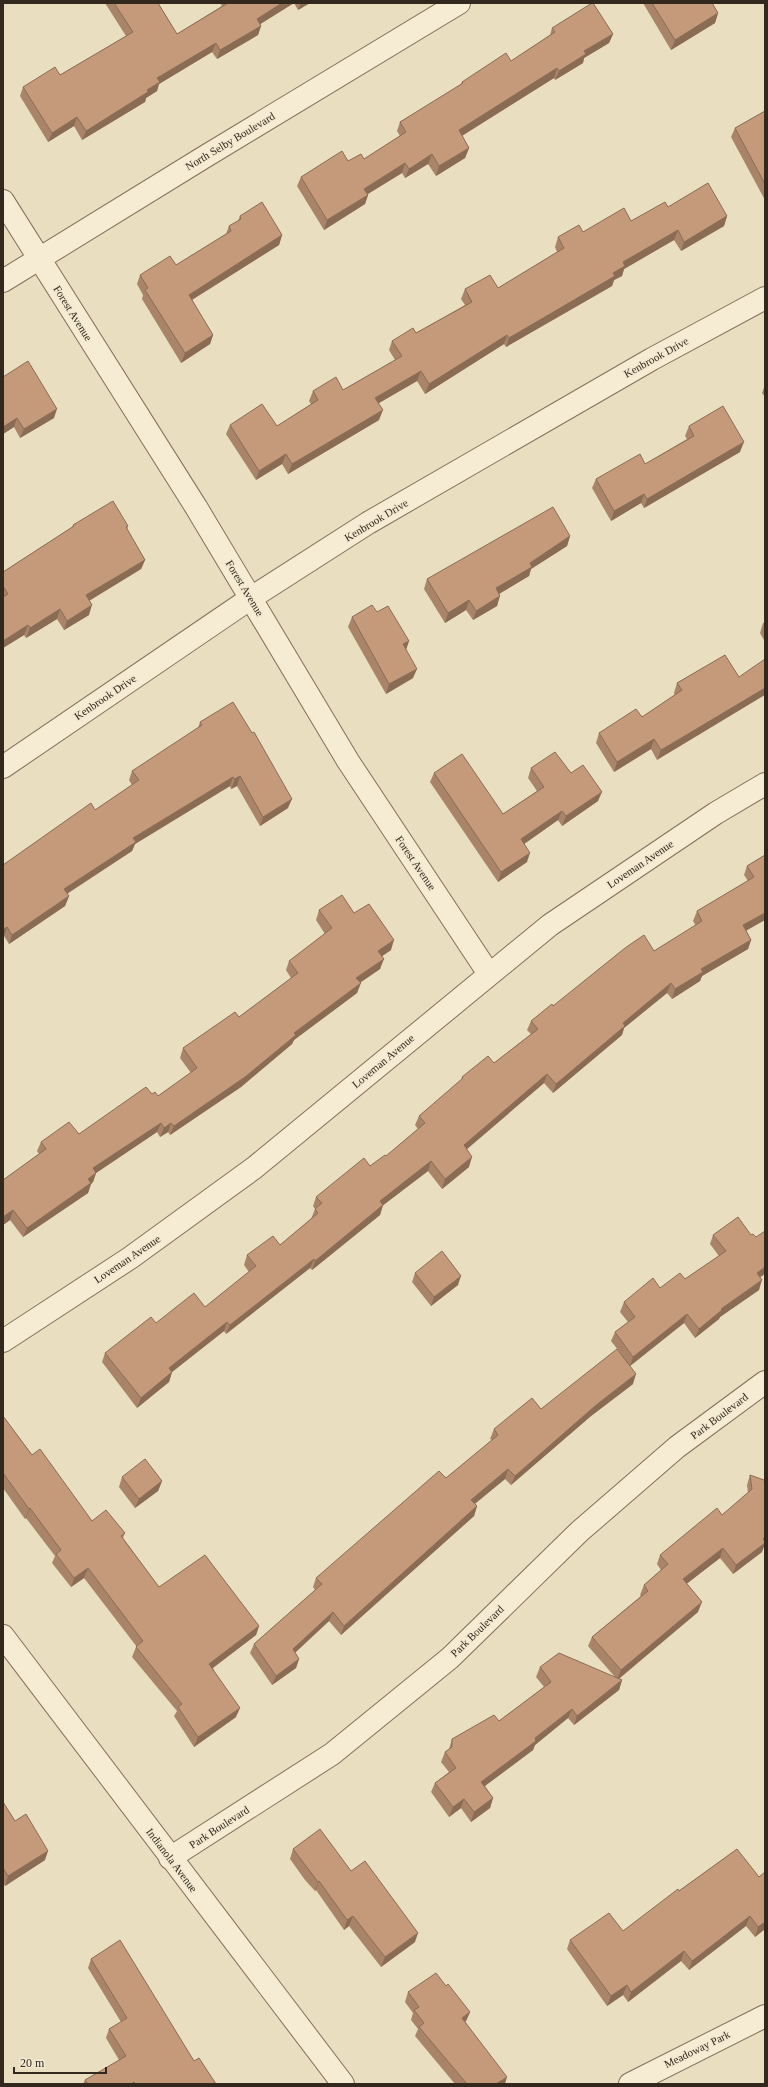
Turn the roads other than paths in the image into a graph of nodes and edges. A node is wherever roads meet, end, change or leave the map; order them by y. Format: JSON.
{"nodes":[{"id":1,"x":459,"y":3,"type":"edge"},
{"id":2,"x":3,"y":201,"type":"edge"},
{"id":3,"x":39,"y":259,"type":"junction"},
{"id":4,"x":3,"y":281,"type":"edge"},
{"id":5,"x":765,"y":298,"type":"edge"},
{"id":6,"x":251,"y":598,"type":"junction"},
{"id":7,"x":3,"y":767,"type":"edge"},
{"id":8,"x":765,"y":784,"type":"edge"},
{"id":9,"x":489,"y":974,"type":"junction"},
{"id":10,"x":3,"y":1341,"type":"edge"},
{"id":11,"x":765,"y":1382,"type":"edge"},
{"id":12,"x":3,"y":1636,"type":"edge"},
{"id":13,"x":170,"y":1858,"type":"junction"},
{"id":14,"x":765,"y":2016,"type":"edge"},
{"id":15,"x":343,"y":2084,"type":"edge"},
{"id":16,"x":630,"y":2084,"type":"edge"}],
"edges":[{"from":1,"to":3,"type":"street","name":"North Selby Boulevard"},
{"from":2,"to":3,"type":"street","name":"Forest Avenue"},
{"from":3,"to":4,"type":"street","name":"North Selby Boulevard"},
{"from":3,"to":6,"type":"street","name":"Forest Avenue"},
{"from":5,"to":6,"type":"street","name":"Kenbrook Drive"},
{"from":6,"to":7,"type":"street","name":"Kenbrook Drive"},
{"from":6,"to":9,"type":"street","name":"Forest Avenue"},
{"from":8,"to":9,"type":"street","name":"Loveman Avenue"},
{"from":9,"to":10,"type":"street","name":"Loveman Avenue"},
{"from":11,"to":13,"type":"street","name":"Park Boulevard"},
{"from":12,"to":13,"type":"street","name":"Indianola Avenue"},
{"from":13,"to":15,"type":"street","name":"Indianola Avenue"},
{"from":14,"to":16,"type":"street","name":"Meadoway Park"}]}
